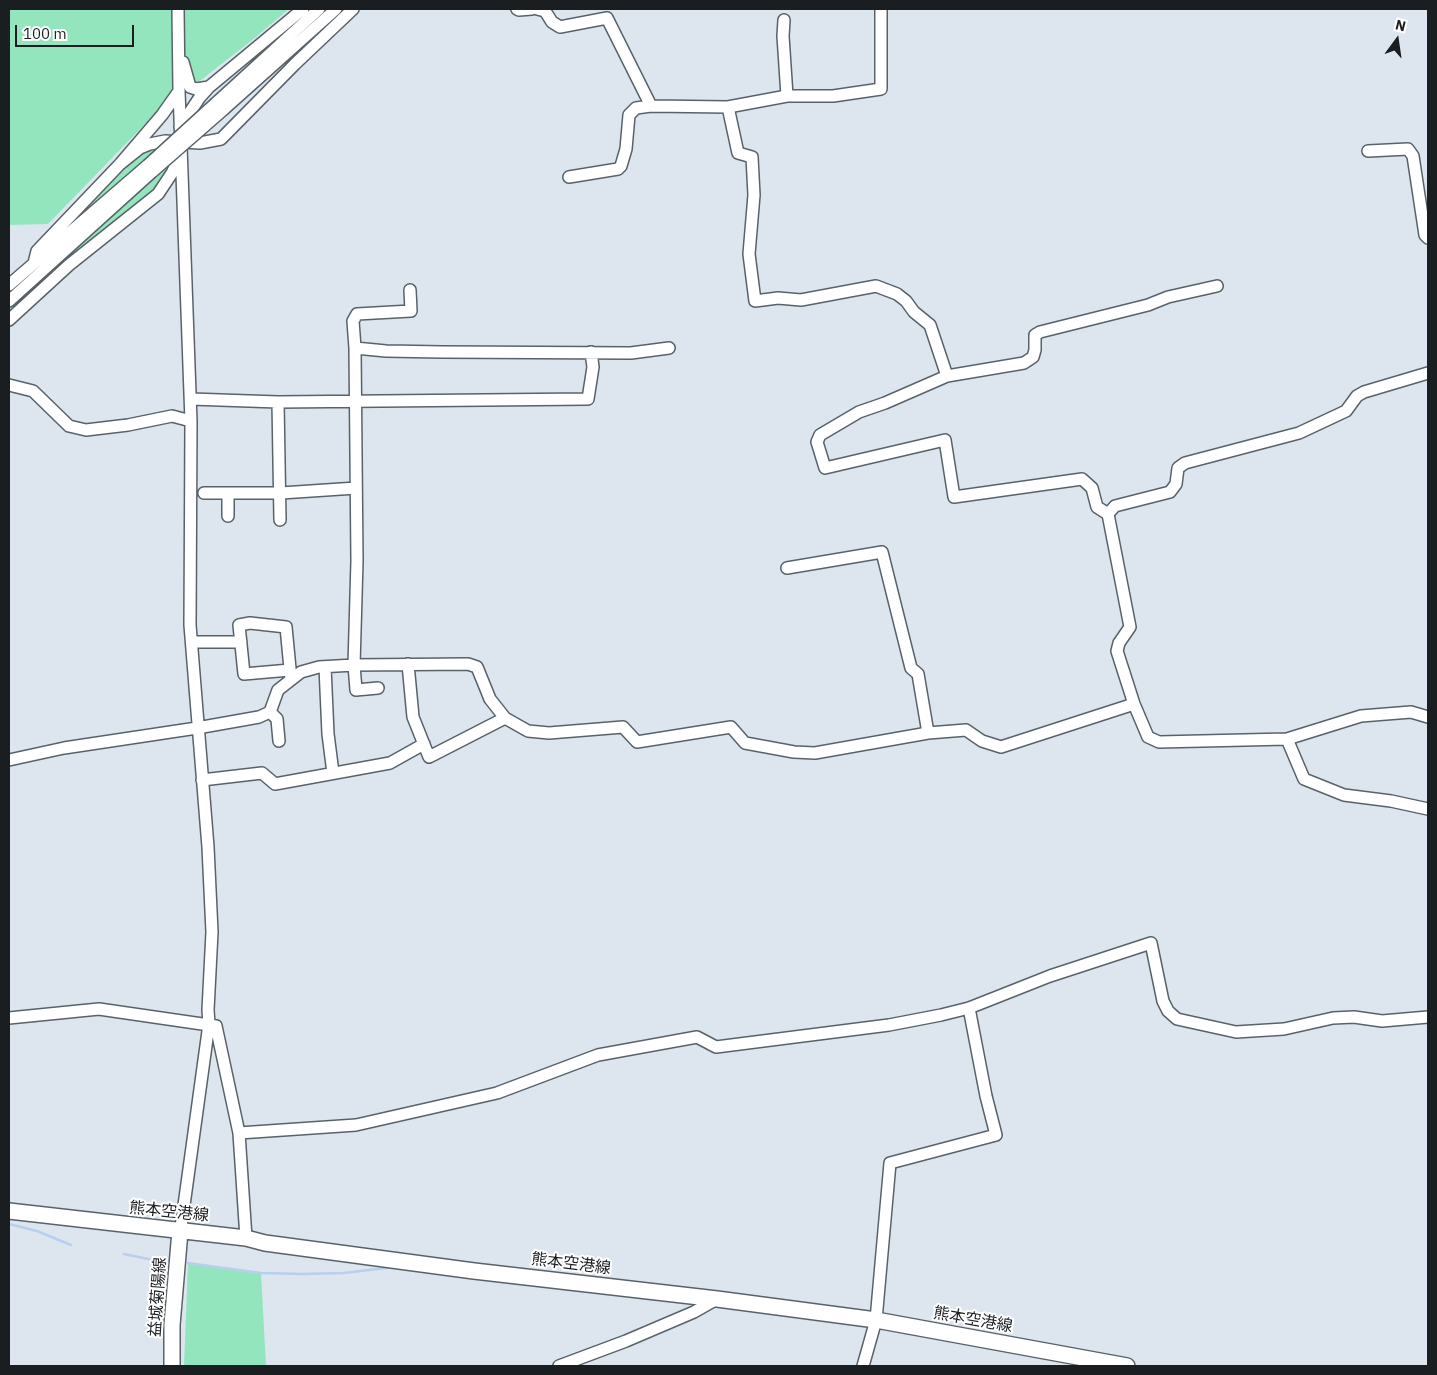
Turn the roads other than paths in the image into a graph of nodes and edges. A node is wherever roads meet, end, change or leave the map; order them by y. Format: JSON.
{"nodes":[{"id":1,"x":178,"y":9,"type":"edge"},
{"id":2,"x":303,"y":9,"type":"edge"},
{"id":3,"x":320,"y":9,"type":"edge"},
{"id":4,"x":336,"y":9,"type":"edge"},
{"id":5,"x":353,"y":9,"type":"edge"},
{"id":6,"x":517,"y":9,"type":"edge"},
{"id":7,"x":532,"y":9,"type":"edge"},
{"id":8,"x":537,"y":9,"type":"edge"},
{"id":9,"x":881,"y":9,"type":"edge"},
{"id":10,"x":784,"y":20,"type":"dead end"},
{"id":11,"x":178,"y":49,"type":"junction"},
{"id":12,"x":209,"y":87,"type":"junction"},
{"id":13,"x":179,"y":91,"type":"junction"},
{"id":14,"x":787,"y":96,"type":"junction"},
{"id":15,"x":220,"y":106,"type":"junction"},
{"id":16,"x":651,"y":106,"type":"junction"},
{"id":17,"x":728,"y":107,"type":"junction"},
{"id":18,"x":180,"y":127,"type":"junction"},
{"id":19,"x":181,"y":148,"type":"junction"},
{"id":20,"x":1368,"y":151,"type":"dead end"},
{"id":21,"x":120,"y":164,"type":"junction"},
{"id":22,"x":150,"y":168,"type":"junction"},
{"id":23,"x":568,"y":177,"type":"dead end"},
{"id":24,"x":1428,"y":238,"type":"edge"},
{"id":25,"x":34,"y":263,"type":"junction"},
{"id":26,"x":9,"y":285,"type":"edge"},
{"id":27,"x":1217,"y":286,"type":"dead end"},
{"id":28,"x":410,"y":290,"type":"dead end"},
{"id":29,"x":9,"y":301,"type":"edge"},
{"id":30,"x":9,"y":320,"type":"edge"},
{"id":31,"x":355,"y":348,"type":"junction"},
{"id":32,"x":669,"y":348,"type":"dead end"},
{"id":33,"x":591,"y":352,"type":"junction"},
{"id":34,"x":1428,"y":374,"type":"edge"},
{"id":35,"x":946,"y":376,"type":"junction"},
{"id":36,"x":9,"y":385,"type":"edge"},
{"id":37,"x":191,"y":400,"type":"junction"},
{"id":38,"x":278,"y":402,"type":"junction"},
{"id":39,"x":355,"y":402,"type":"junction"},
{"id":40,"x":191,"y":421,"type":"junction"},
{"id":41,"x":356,"y":488,"type":"junction"},
{"id":42,"x":204,"y":493,"type":"dead end"},
{"id":43,"x":228,"y":493,"type":"junction"},
{"id":44,"x":281,"y":493,"type":"junction"},
{"id":45,"x":1108,"y":514,"type":"junction"},
{"id":46,"x":228,"y":516,"type":"dead end"},
{"id":47,"x":280,"y":520,"type":"dead end"},
{"id":48,"x":787,"y":568,"type":"dead end"},
{"id":49,"x":192,"y":642,"type":"junction"},
{"id":50,"x":241,"y":642,"type":"junction"},
{"id":51,"x":408,"y":664,"type":"junction"},
{"id":52,"x":354,"y":665,"type":"junction"},
{"id":53,"x":325,"y":667,"type":"junction"},
{"id":54,"x":291,"y":674,"type":"junction"},
{"id":55,"x":378,"y":688,"type":"dead end"},
{"id":56,"x":1134,"y":704,"type":"junction"},
{"id":57,"x":270,"y":712,"type":"junction"},
{"id":58,"x":1428,"y":717,"type":"edge"},
{"id":59,"x":505,"y":718,"type":"junction"},
{"id":60,"x":197,"y":728,"type":"junction"},
{"id":61,"x":928,"y":733,"type":"junction"},
{"id":62,"x":1287,"y":739,"type":"junction"},
{"id":63,"x":278,"y":741,"type":"dead end"},
{"id":64,"x":424,"y":744,"type":"junction"},
{"id":65,"x":9,"y":760,"type":"edge"},
{"id":66,"x":333,"y":773,"type":"junction"},
{"id":67,"x":202,"y":780,"type":"junction"},
{"id":68,"x":1428,"y":809,"type":"edge"},
{"id":69,"x":969,"y":1008,"type":"junction"},
{"id":70,"x":9,"y":1018,"type":"edge"},
{"id":71,"x":1428,"y":1018,"type":"edge"},
{"id":72,"x":209,"y":1024,"type":"junction"},
{"id":73,"x":239,"y":1133,"type":"junction"},
{"id":74,"x":9,"y":1211,"type":"edge"},
{"id":75,"x":180,"y":1229,"type":"junction"},
{"id":76,"x":246,"y":1238,"type":"junction"},
{"id":77,"x":717,"y":1299,"type":"junction"},
{"id":78,"x":876,"y":1320,"type":"junction"},
{"id":79,"x":172,"y":1366,"type":"edge"},
{"id":80,"x":558,"y":1366,"type":"edge"},
{"id":81,"x":863,"y":1366,"type":"edge"},
{"id":82,"x":1127,"y":1366,"type":"edge"}],
"edges":[{"from":1,"to":11,"type":"street"},
{"from":2,"to":12,"type":"street"},
{"from":3,"to":15,"type":"street"},
{"from":4,"to":15,"type":"street"},
{"from":5,"to":19,"type":"street"},
{"from":6,"to":7,"type":"street"},
{"from":8,"to":16,"type":"street"},
{"from":9,"to":14,"type":"street"},
{"from":10,"to":14,"type":"street"},
{"from":11,"to":12,"type":"street"},
{"from":11,"to":13,"type":"street"},
{"from":12,"to":18,"type":"street"},
{"from":13,"to":18,"type":"street"},
{"from":13,"to":21,"type":"street"},
{"from":14,"to":17,"type":"street"},
{"from":15,"to":22,"type":"street","bridge":true},
{"from":16,"to":17,"type":"street"},
{"from":16,"to":23,"type":"street"},
{"from":17,"to":35,"type":"street"},
{"from":18,"to":19,"type":"street"},
{"from":19,"to":21,"type":"street"},
{"from":19,"to":30,"type":"street"},
{"from":19,"to":37,"type":"street"},
{"from":20,"to":24,"type":"street"},
{"from":21,"to":25,"type":"street"},
{"from":22,"to":25,"type":"street"},
{"from":22,"to":29,"type":"street"},
{"from":25,"to":26,"type":"street"},
{"from":27,"to":35,"type":"street"},
{"from":28,"to":31,"type":"street"},
{"from":31,"to":33,"type":"street"},
{"from":31,"to":39,"type":"street"},
{"from":32,"to":33,"type":"street"},
{"from":33,"to":39,"type":"street"},
{"from":34,"to":45,"type":"street"},
{"from":35,"to":45,"type":"street"},
{"from":36,"to":40,"type":"street"},
{"from":37,"to":38,"type":"street"},
{"from":37,"to":40,"type":"street"},
{"from":38,"to":39,"type":"street"},
{"from":38,"to":44,"type":"street"},
{"from":39,"to":41,"type":"street"},
{"from":40,"to":49,"type":"street"},
{"from":41,"to":44,"type":"street"},
{"from":41,"to":52,"type":"street"},
{"from":42,"to":43,"type":"street"},
{"from":43,"to":44,"type":"street"},
{"from":43,"to":46,"type":"street"},
{"from":44,"to":47,"type":"street"},
{"from":45,"to":56,"type":"street"},
{"from":48,"to":61,"type":"street"},
{"from":49,"to":50,"type":"street"},
{"from":49,"to":60,"type":"street"},
{"from":50,"to":54,"type":"street"},
{"from":50,"to":54,"type":"street"},
{"from":51,"to":52,"type":"street"},
{"from":51,"to":59,"type":"street"},
{"from":51,"to":64,"type":"street"},
{"from":52,"to":53,"type":"street"},
{"from":52,"to":55,"type":"street"},
{"from":53,"to":54,"type":"street"},
{"from":53,"to":66,"type":"street"},
{"from":54,"to":57,"type":"street"},
{"from":56,"to":61,"type":"street"},
{"from":56,"to":62,"type":"street"},
{"from":57,"to":60,"type":"street"},
{"from":57,"to":63,"type":"street"},
{"from":58,"to":62,"type":"street"},
{"from":59,"to":61,"type":"street"},
{"from":59,"to":64,"type":"street"},
{"from":60,"to":65,"type":"street"},
{"from":60,"to":67,"type":"street"},
{"from":62,"to":68,"type":"street"},
{"from":64,"to":66,"type":"street"},
{"from":66,"to":67,"type":"street"},
{"from":67,"to":72,"type":"street"},
{"from":69,"to":71,"type":"street"},
{"from":69,"to":73,"type":"street"},
{"from":69,"to":78,"type":"street"},
{"from":70,"to":72,"type":"street"},
{"from":72,"to":73,"type":"street"},
{"from":72,"to":75,"type":"street"},
{"from":73,"to":76,"type":"street"},
{"from":74,"to":75,"type":"main road","name":"熊本空港線"},
{"from":75,"to":76,"type":"main road","name":"熊本空港線"},
{"from":75,"to":79,"type":"main road","name":"益城菊陽線"},
{"from":76,"to":77,"type":"main road","name":"熊本空港線"},
{"from":77,"to":78,"type":"main road","name":"熊本空港線"},
{"from":77,"to":80,"type":"street"},
{"from":78,"to":81,"type":"street"},
{"from":78,"to":82,"type":"main road","name":"熊本空港線"}]}
